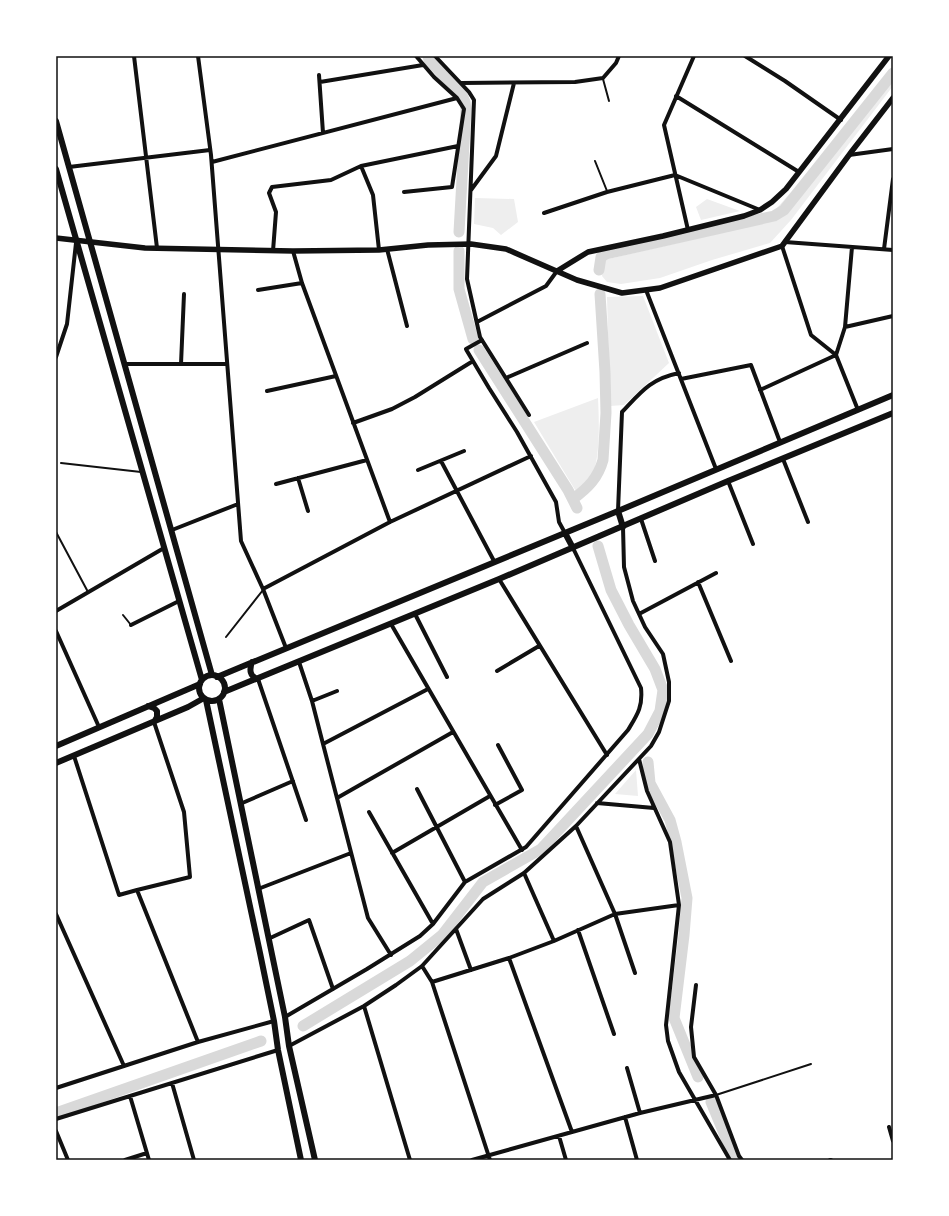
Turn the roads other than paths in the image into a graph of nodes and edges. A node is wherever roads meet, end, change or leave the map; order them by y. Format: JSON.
{"nodes":[{"id":1,"x":134,"y":56,"type":"edge"},
{"id":2,"x":198,"y":56,"type":"edge"},
{"id":3,"x":416,"y":56,"type":"edge"},
{"id":4,"x":435,"y":56,"type":"edge"},
{"id":5,"x":619,"y":56,"type":"edge"},
{"id":6,"x":694,"y":56,"type":"edge"},
{"id":7,"x":745,"y":56,"type":"edge"},
{"id":8,"x":889,"y":56,"type":"edge"},
{"id":9,"x":423,"y":65,"type":"junction"},
{"id":10,"x":319,"y":75,"type":"dead end"},
{"id":11,"x":603,"y":78,"type":"junction"},
{"id":12,"x":320,"y":82,"type":"junction"},
{"id":13,"x":461,"y":83,"type":"junction"},
{"id":14,"x":514,"y":83,"type":"junction"},
{"id":15,"x":676,"y":96,"type":"junction"},
{"id":16,"x":457,"y":98,"type":"junction"},
{"id":17,"x":893,"y":98,"type":"edge"},
{"id":18,"x":609,"y":100,"type":"dead end"},
{"id":19,"x":841,"y":120,"type":"junction"},
{"id":20,"x":56,"y":121,"type":"edge"},
{"id":21,"x":323,"y":134,"type":"junction"},
{"id":22,"x":458,"y":146,"type":"junction"},
{"id":23,"x":893,"y":149,"type":"edge"},
{"id":24,"x":210,"y":150,"type":"junction"},
{"id":25,"x":848,"y":156,"type":"junction"},
{"id":26,"x":146,"y":158,"type":"junction"},
{"id":27,"x":595,"y":161,"type":"dead end"},
{"id":28,"x":212,"y":162,"type":"junction"},
{"id":29,"x":361,"y":166,"type":"junction"},
{"id":30,"x":69,"y":167,"type":"junction"},
{"id":31,"x":799,"y":172,"type":"junction"},
{"id":32,"x":56,"y":173,"type":"edge"},
{"id":33,"x":675,"y":175,"type":"junction"},
{"id":34,"x":893,"y":179,"type":"edge"},
{"id":35,"x":892,"y":188,"type":"edge"},
{"id":36,"x":470,"y":190,"type":"junction"},
{"id":37,"x":404,"y":192,"type":"dead end"},
{"id":38,"x":607,"y":192,"type":"junction"},
{"id":39,"x":760,"y":210,"type":"junction"},
{"id":40,"x":544,"y":213,"type":"dead end"},
{"id":41,"x":688,"y":230,"type":"junction"},
{"id":42,"x":56,"y":238,"type":"edge"},
{"id":43,"x":76,"y":240,"type":"junction"},
{"id":44,"x":90,"y":242,"type":"junction"},
{"id":45,"x":468,"y":244,"type":"junction"},
{"id":46,"x":784,"y":244,"type":"junction"},
{"id":47,"x":852,"y":247,"type":"junction"},
{"id":48,"x":158,"y":248,"type":"junction"},
{"id":49,"x":218,"y":249,"type":"junction"},
{"id":50,"x":387,"y":249,"type":"junction"},
{"id":51,"x":884,"y":249,"type":"junction"},
{"id":52,"x":273,"y":250,"type":"junction"},
{"id":53,"x":379,"y":250,"type":"junction"},
{"id":54,"x":893,"y":250,"type":"edge"},
{"id":55,"x":293,"y":251,"type":"junction"},
{"id":56,"x":557,"y":271,"type":"junction"},
{"id":57,"x":302,"y":283,"type":"junction"},
{"id":58,"x":258,"y":290,"type":"dead end"},
{"id":59,"x":646,"y":290,"type":"junction"},
{"id":60,"x":184,"y":294,"type":"dead end"},
{"id":61,"x":893,"y":316,"type":"edge"},
{"id":62,"x":477,"y":322,"type":"junction"},
{"id":63,"x":407,"y":326,"type":"dead end"},
{"id":64,"x":846,"y":327,"type":"junction"},
{"id":65,"x":482,"y":340,"type":"junction"},
{"id":66,"x":587,"y":343,"type":"dead end"},
{"id":67,"x":836,"y":355,"type":"junction"},
{"id":68,"x":56,"y":358,"type":"edge"},
{"id":69,"x":472,"y":361,"type":"junction"},
{"id":70,"x":125,"y":364,"type":"junction"},
{"id":71,"x":181,"y":364,"type":"junction"},
{"id":72,"x":227,"y":364,"type":"junction"},
{"id":73,"x":679,"y":373,"type":"junction"},
{"id":74,"x":336,"y":376,"type":"junction"},
{"id":75,"x":506,"y":378,"type":"junction"},
{"id":76,"x":681,"y":379,"type":"junction"},
{"id":77,"x":760,"y":390,"type":"junction"},
{"id":78,"x":267,"y":391,"type":"dead end"},
{"id":79,"x":893,"y":395,"type":"edge"},
{"id":80,"x":858,"y":410,"type":"junction"},
{"id":81,"x":893,"y":413,"type":"edge"},
{"id":82,"x":529,"y":415,"type":"dead end"},
{"id":83,"x":353,"y":423,"type":"junction"},
{"id":84,"x":780,"y":442,"type":"junction"},
{"id":85,"x":464,"y":451,"type":"dead end"},
{"id":86,"x":531,"y":456,"type":"junction"},
{"id":87,"x":783,"y":459,"type":"junction"},
{"id":88,"x":367,"y":460,"type":"junction"},
{"id":89,"x":441,"y":461,"type":"junction"},
{"id":90,"x":61,"y":463,"type":"dead end"},
{"id":91,"x":716,"y":469,"type":"junction"},
{"id":92,"x":418,"y":470,"type":"dead end"},
{"id":93,"x":142,"y":472,"type":"junction"},
{"id":94,"x":298,"y":478,"type":"junction"},
{"id":95,"x":728,"y":481,"type":"junction"},
{"id":96,"x":276,"y":484,"type":"dead end"},
{"id":97,"x":457,"y":491,"type":"junction"},
{"id":98,"x":238,"y":504,"type":"junction"},
{"id":99,"x":308,"y":511,"type":"dead end"},
{"id":100,"x":618,"y":511,"type":"junction"},
{"id":101,"x":641,"y":519,"type":"junction"},
{"id":102,"x":390,"y":522,"type":"junction"},
{"id":103,"x":808,"y":522,"type":"dead end"},
{"id":104,"x":622,"y":527,"type":"junction"},
{"id":105,"x":172,"y":530,"type":"junction"},
{"id":106,"x":56,"y":532,"type":"edge"},
{"id":107,"x":565,"y":533,"type":"junction"},
{"id":108,"x":753,"y":544,"type":"dead end"},
{"id":109,"x":164,"y":548,"type":"junction"},
{"id":110,"x":573,"y":548,"type":"junction"},
{"id":111,"x":494,"y":561,"type":"junction"},
{"id":112,"x":655,"y":561,"type":"dead end"},
{"id":113,"x":716,"y":573,"type":"dead end"},
{"id":114,"x":499,"y":579,"type":"junction"},
{"id":115,"x":698,"y":582,"type":"junction"},
{"id":116,"x":263,"y":589,"type":"junction"},
{"id":117,"x":88,"y":592,"type":"junction"},
{"id":118,"x":179,"y":601,"type":"junction"},
{"id":119,"x":56,"y":611,"type":"edge"},
{"id":120,"x":415,"y":614,"type":"junction"},
{"id":121,"x":639,"y":614,"type":"junction"},
{"id":122,"x":123,"y":615,"type":"dead end"},
{"id":123,"x":390,"y":624,"type":"junction"},
{"id":124,"x":131,"y":625,"type":"joint"},
{"id":125,"x":56,"y":630,"type":"edge"},
{"id":126,"x":226,"y":637,"type":"dead end"},
{"id":127,"x":540,"y":646,"type":"junction"},
{"id":128,"x":286,"y":648,"type":"junction"},
{"id":129,"x":731,"y":661,"type":"dead end"},
{"id":130,"x":252,"y":662,"type":"junction"},
{"id":131,"x":299,"y":662,"type":"junction"},
{"id":132,"x":497,"y":671,"type":"dead end"},
{"id":133,"x":215,"y":676,"type":"junction"},
{"id":134,"x":447,"y":677,"type":"dead end"},
{"id":135,"x":258,"y":679,"type":"junction"},
{"id":136,"x":201,"y":682,"type":"junction"},
{"id":137,"x":428,"y":689,"type":"junction"},
{"id":138,"x":337,"y":691,"type":"dead end"},
{"id":139,"x":224,"y":692,"type":"junction"},
{"id":140,"x":205,"y":699,"type":"junction"},
{"id":141,"x":219,"y":699,"type":"junction"},
{"id":142,"x":312,"y":701,"type":"junction"},
{"id":143,"x":147,"y":706,"type":"junction"},
{"id":144,"x":154,"y":722,"type":"junction"},
{"id":145,"x":99,"y":727,"type":"junction"},
{"id":146,"x":453,"y":732,"type":"junction"},
{"id":147,"x":323,"y":744,"type":"junction"},
{"id":148,"x":498,"y":745,"type":"dead end"},
{"id":149,"x":56,"y":746,"type":"edge"},
{"id":150,"x":607,"y":755,"type":"junction"},
{"id":151,"x":74,"y":756,"type":"junction"},
{"id":152,"x":639,"y":759,"type":"junction"},
{"id":153,"x":56,"y":763,"type":"edge"},
{"id":154,"x":292,"y":782,"type":"junction"},
{"id":155,"x":417,"y":789,"type":"dead end"},
{"id":156,"x":490,"y":796,"type":"junction"},
{"id":157,"x":337,"y":798,"type":"junction"},
{"id":158,"x":240,"y":804,"type":"junction"},
{"id":159,"x":597,"y":804,"type":"junction"},
{"id":160,"x":495,"y":805,"type":"junction"},
{"id":161,"x":654,"y":808,"type":"junction"},
{"id":162,"x":369,"y":812,"type":"dead end"},
{"id":163,"x":306,"y":820,"type":"dead end"},
{"id":164,"x":576,"y":826,"type":"junction"},
{"id":165,"x":437,"y":828,"type":"junction"},
{"id":166,"x":522,"y":850,"type":"junction"},
{"id":167,"x":351,"y":853,"type":"junction"},
{"id":168,"x":392,"y":853,"type":"junction"},
{"id":169,"x":524,"y":873,"type":"junction"},
{"id":170,"x":465,"y":882,"type":"junction"},
{"id":171,"x":258,"y":889,"type":"junction"},
{"id":172,"x":137,"y":890,"type":"junction"},
{"id":173,"x":679,"y":905,"type":"junction"},
{"id":174,"x":56,"y":914,"type":"edge"},
{"id":175,"x":615,"y":914,"type":"junction"},
{"id":176,"x":433,"y":924,"type":"junction"},
{"id":177,"x":456,"y":929,"type":"junction"},
{"id":178,"x":578,"y":930,"type":"junction"},
{"id":179,"x":268,"y":939,"type":"junction"},
{"id":180,"x":554,"y":941,"type":"junction"},
{"id":181,"x":391,"y":955,"type":"junction"},
{"id":182,"x":509,"y":958,"type":"junction"},
{"id":183,"x":422,"y":966,"type":"junction"},
{"id":184,"x":472,"y":970,"type":"junction"},
{"id":185,"x":635,"y":973,"type":"dead end"},
{"id":186,"x":432,"y":982,"type":"junction"},
{"id":187,"x":696,"y":984,"type":"dead end"},
{"id":188,"x":333,"y":989,"type":"junction"},
{"id":189,"x":364,"y":1006,"type":"junction"},
{"id":190,"x":285,"y":1017,"type":"junction"},
{"id":191,"x":274,"y":1021,"type":"junction"},
{"id":192,"x":614,"y":1034,"type":"dead end"},
{"id":193,"x":198,"y":1042,"type":"junction"},
{"id":194,"x":289,"y":1046,"type":"junction"},
{"id":195,"x":278,"y":1050,"type":"junction"},
{"id":196,"x":811,"y":1064,"type":"dead end"},
{"id":197,"x":124,"y":1066,"type":"junction"},
{"id":198,"x":627,"y":1068,"type":"dead end"},
{"id":199,"x":172,"y":1083,"type":"junction"},
{"id":200,"x":56,"y":1088,"type":"edge"},
{"id":201,"x":716,"y":1095,"type":"junction"},
{"id":202,"x":130,"y":1096,"type":"junction"},
{"id":203,"x":695,"y":1100,"type":"junction"},
{"id":204,"x":640,"y":1113,"type":"junction"},
{"id":205,"x":625,"y":1117,"type":"junction"},
{"id":206,"x":56,"y":1119,"type":"edge"},
{"id":207,"x":889,"y":1127,"type":"dead end"},
{"id":208,"x":56,"y":1131,"type":"edge"},
{"id":209,"x":572,"y":1132,"type":"junction"},
{"id":210,"x":559,"y":1136,"type":"junction"},
{"id":211,"x":893,"y":1141,"type":"edge"},
{"id":212,"x":147,"y":1153,"type":"junction"},
{"id":213,"x":489,"y":1158,"type":"edge"},
{"id":214,"x":68,"y":1160,"type":"edge"},
{"id":215,"x":125,"y":1160,"type":"edge"},
{"id":216,"x":149,"y":1160,"type":"edge"},
{"id":217,"x":194,"y":1160,"type":"edge"},
{"id":218,"x":301,"y":1160,"type":"edge"},
{"id":219,"x":315,"y":1160,"type":"edge"},
{"id":220,"x":410,"y":1160,"type":"edge"},
{"id":221,"x":472,"y":1160,"type":"edge"},
{"id":222,"x":566,"y":1160,"type":"edge"},
{"id":223,"x":638,"y":1160,"type":"edge"},
{"id":224,"x":730,"y":1160,"type":"edge"},
{"id":225,"x":742,"y":1160,"type":"edge"}],
"edges":[{"from":1,"to":26,"type":"street"},
{"from":2,"to":24,"type":"street"},
{"from":3,"to":9,"type":"street"},
{"from":4,"to":13,"type":"street"},
{"from":5,"to":11,"type":"street"},
{"from":6,"to":15,"type":"street"},
{"from":7,"to":19,"type":"street"},
{"from":8,"to":19,"type":"street"},
{"from":9,"to":12,"type":"street"},
{"from":9,"to":16,"type":"street"},
{"from":10,"to":12,"type":"street"},
{"from":11,"to":14,"type":"street"},
{"from":11,"to":18,"type":"lane"},
{"from":12,"to":21,"type":"street"},
{"from":13,"to":14,"type":"street"},
{"from":13,"to":36,"type":"street"},
{"from":14,"to":36,"type":"street"},
{"from":15,"to":31,"type":"street"},
{"from":15,"to":33,"type":"street"},
{"from":16,"to":21,"type":"street"},
{"from":16,"to":22,"type":"street"},
{"from":17,"to":25,"type":"street"},
{"from":19,"to":31,"type":"street"},
{"from":20,"to":30,"type":"main road"},
{"from":21,"to":28,"type":"street"},
{"from":22,"to":29,"type":"street"},
{"from":22,"to":37,"type":"street"},
{"from":23,"to":25,"type":"street"},
{"from":24,"to":26,"type":"street"},
{"from":24,"to":28,"type":"street"},
{"from":25,"to":46,"type":"street"},
{"from":26,"to":30,"type":"street"},
{"from":26,"to":48,"type":"street"},
{"from":27,"to":38,"type":"lane"},
{"from":28,"to":49,"type":"street"},
{"from":29,"to":52,"type":"street"},
{"from":29,"to":53,"type":"street"},
{"from":30,"to":44,"type":"main road"},
{"from":31,"to":39,"type":"street"},
{"from":32,"to":43,"type":"main road"},
{"from":33,"to":38,"type":"street"},
{"from":33,"to":39,"type":"street"},
{"from":33,"to":41,"type":"street"},
{"from":34,"to":35,"type":"street"},
{"from":35,"to":51,"type":"street"},
{"from":36,"to":45,"type":"street"},
{"from":38,"to":40,"type":"street"},
{"from":39,"to":41,"type":"street"},
{"from":41,"to":56,"type":"street"},
{"from":42,"to":43,"type":"street"},
{"from":43,"to":44,"type":"street"},
{"from":43,"to":68,"type":"street"},
{"from":43,"to":93,"type":"main road"},
{"from":44,"to":48,"type":"street"},
{"from":44,"to":70,"type":"main road"},
{"from":45,"to":50,"type":"street"},
{"from":45,"to":56,"type":"street"},
{"from":45,"to":62,"type":"street"},
{"from":46,"to":47,"type":"street"},
{"from":46,"to":59,"type":"street"},
{"from":46,"to":67,"type":"street"},
{"from":47,"to":51,"type":"street"},
{"from":47,"to":64,"type":"street"},
{"from":48,"to":49,"type":"street"},
{"from":49,"to":52,"type":"street"},
{"from":49,"to":72,"type":"street"},
{"from":50,"to":53,"type":"street"},
{"from":50,"to":63,"type":"street"},
{"from":51,"to":54,"type":"street"},
{"from":52,"to":55,"type":"street"},
{"from":53,"to":55,"type":"street"},
{"from":55,"to":57,"type":"street"},
{"from":56,"to":59,"type":"street"},
{"from":56,"to":62,"type":"street"},
{"from":57,"to":58,"type":"street"},
{"from":57,"to":74,"type":"street"},
{"from":59,"to":73,"type":"street"},
{"from":60,"to":71,"type":"street"},
{"from":61,"to":64,"type":"street"},
{"from":62,"to":65,"type":"street"},
{"from":64,"to":67,"type":"street"},
{"from":65,"to":69,"type":"street"},
{"from":65,"to":75,"type":"street"},
{"from":66,"to":75,"type":"street"},
{"from":67,"to":77,"type":"street"},
{"from":67,"to":80,"type":"street"},
{"from":69,"to":83,"type":"street"},
{"from":69,"to":86,"type":"street"},
{"from":70,"to":71,"type":"street"},
{"from":70,"to":105,"type":"main road"},
{"from":71,"to":72,"type":"street"},
{"from":72,"to":98,"type":"street"},
{"from":73,"to":76,"type":"street"},
{"from":73,"to":100,"type":"street"},
{"from":74,"to":78,"type":"street"},
{"from":74,"to":83,"type":"street"},
{"from":75,"to":82,"type":"street"},
{"from":76,"to":77,"type":"street"},
{"from":76,"to":91,"type":"street"},
{"from":77,"to":84,"type":"street"},
{"from":79,"to":80,"type":"main road"},
{"from":80,"to":84,"type":"main road"},
{"from":81,"to":87,"type":"main road"},
{"from":83,"to":88,"type":"street"},
{"from":84,"to":91,"type":"main road"},
{"from":85,"to":89,"type":"street"},
{"from":86,"to":97,"type":"street"},
{"from":86,"to":107,"type":"street"},
{"from":87,"to":95,"type":"main road"},
{"from":87,"to":103,"type":"street"},
{"from":88,"to":94,"type":"street"},
{"from":88,"to":102,"type":"street"},
{"from":89,"to":92,"type":"street"},
{"from":89,"to":97,"type":"street"},
{"from":90,"to":93,"type":"lane"},
{"from":91,"to":100,"type":"main road"},
{"from":93,"to":109,"type":"main road"},
{"from":94,"to":96,"type":"street"},
{"from":94,"to":99,"type":"street"},
{"from":95,"to":101,"type":"main road"},
{"from":95,"to":108,"type":"street"},
{"from":97,"to":102,"type":"street"},
{"from":97,"to":111,"type":"street"},
{"from":98,"to":105,"type":"street"},
{"from":98,"to":116,"type":"street"},
{"from":100,"to":104,"type":"main road"},
{"from":100,"to":107,"type":"main road"},
{"from":101,"to":104,"type":"main road"},
{"from":101,"to":112,"type":"street"},
{"from":102,"to":116,"type":"street"},
{"from":104,"to":110,"type":"main road"},
{"from":104,"to":121,"type":"street"},
{"from":105,"to":133,"type":"main road"},
{"from":106,"to":117,"type":"lane"},
{"from":107,"to":110,"type":"main road"},
{"from":107,"to":111,"type":"main road"},
{"from":109,"to":117,"type":"street"},
{"from":109,"to":118,"type":"main road"},
{"from":110,"to":114,"type":"main road"},
{"from":110,"to":150,"type":"street"},
{"from":111,"to":128,"type":"main road"},
{"from":113,"to":115,"type":"street"},
{"from":114,"to":120,"type":"main road"},
{"from":114,"to":127,"type":"street"},
{"from":115,"to":121,"type":"street"},
{"from":115,"to":129,"type":"street"},
{"from":116,"to":126,"type":"lane"},
{"from":116,"to":128,"type":"street"},
{"from":117,"to":119,"type":"street"},
{"from":118,"to":124,"type":"street"},
{"from":118,"to":136,"type":"main road"},
{"from":120,"to":123,"type":"main road"},
{"from":120,"to":134,"type":"street"},
{"from":121,"to":152,"type":"street"},
{"from":122,"to":124,"type":"lane"},
{"from":123,"to":131,"type":"main road"},
{"from":123,"to":137,"type":"street"},
{"from":125,"to":145,"type":"street"},
{"from":127,"to":132,"type":"street"},
{"from":127,"to":150,"type":"street"},
{"from":128,"to":130,"type":"main road"},
{"from":130,"to":133,"type":"main road"},
{"from":130,"to":135,"type":"main road"},
{"from":131,"to":135,"type":"main road"},
{"from":131,"to":142,"type":"street"},
{"from":133,"to":136,"type":"main road"},
{"from":133,"to":139,"type":"main road"},
{"from":135,"to":139,"type":"main road"},
{"from":135,"to":154,"type":"street"},
{"from":136,"to":140,"type":"main road"},
{"from":136,"to":143,"type":"main road"},
{"from":137,"to":146,"type":"street"},
{"from":137,"to":147,"type":"street"},
{"from":138,"to":142,"type":"street"},
{"from":139,"to":141,"type":"main road"},
{"from":140,"to":141,"type":"main road"},
{"from":140,"to":144,"type":"main road"},
{"from":140,"to":191,"type":"main road"},
{"from":141,"to":158,"type":"main road"},
{"from":142,"to":147,"type":"street"},
{"from":143,"to":144,"type":"main road"},
{"from":143,"to":145,"type":"main road"},
{"from":144,"to":151,"type":"main road"},
{"from":144,"to":172,"type":"street"},
{"from":145,"to":149,"type":"main road"},
{"from":146,"to":156,"type":"street"},
{"from":146,"to":157,"type":"street"},
{"from":147,"to":157,"type":"street"},
{"from":148,"to":160,"type":"street"},
{"from":150,"to":166,"type":"street"},
{"from":151,"to":153,"type":"main road"},
{"from":151,"to":172,"type":"street"},
{"from":152,"to":159,"type":"street"},
{"from":152,"to":161,"type":"street"},
{"from":154,"to":158,"type":"street"},
{"from":154,"to":163,"type":"street"},
{"from":155,"to":165,"type":"street"},
{"from":156,"to":160,"type":"street"},
{"from":156,"to":165,"type":"street"},
{"from":157,"to":167,"type":"street"},
{"from":158,"to":171,"type":"main road"},
{"from":159,"to":161,"type":"street"},
{"from":159,"to":164,"type":"street"},
{"from":160,"to":166,"type":"street"},
{"from":161,"to":173,"type":"street"},
{"from":162,"to":168,"type":"street"},
{"from":164,"to":169,"type":"street"},
{"from":164,"to":175,"type":"street"},
{"from":165,"to":168,"type":"street"},
{"from":165,"to":170,"type":"street"},
{"from":166,"to":170,"type":"street"},
{"from":167,"to":171,"type":"street"},
{"from":167,"to":181,"type":"street"},
{"from":168,"to":176,"type":"street"},
{"from":169,"to":177,"type":"street"},
{"from":169,"to":180,"type":"street"},
{"from":170,"to":176,"type":"street"},
{"from":171,"to":179,"type":"main road"},
{"from":172,"to":193,"type":"street"},
{"from":173,"to":175,"type":"street"},
{"from":173,"to":203,"type":"street"},
{"from":174,"to":197,"type":"street"},
{"from":175,"to":178,"type":"street"},
{"from":175,"to":185,"type":"street"},
{"from":176,"to":181,"type":"street"},
{"from":177,"to":183,"type":"street"},
{"from":177,"to":184,"type":"street"},
{"from":178,"to":180,"type":"street"},
{"from":178,"to":192,"type":"street"},
{"from":179,"to":188,"type":"street"},
{"from":179,"to":190,"type":"main road"},
{"from":180,"to":182,"type":"street"},
{"from":181,"to":188,"type":"street"},
{"from":182,"to":184,"type":"street"},
{"from":182,"to":209,"type":"street"},
{"from":183,"to":186,"type":"street"},
{"from":183,"to":189,"type":"street"},
{"from":184,"to":186,"type":"street"},
{"from":186,"to":213,"type":"street"},
{"from":187,"to":201,"type":"street"},
{"from":188,"to":190,"type":"street"},
{"from":189,"to":194,"type":"street"},
{"from":189,"to":220,"type":"street"},
{"from":190,"to":191,"type":"main road"},
{"from":190,"to":194,"type":"main road"},
{"from":191,"to":193,"type":"street"},
{"from":191,"to":195,"type":"main road"},
{"from":193,"to":197,"type":"street"},
{"from":194,"to":195,"type":"main road"},
{"from":194,"to":219,"type":"main road"},
{"from":195,"to":199,"type":"street"},
{"from":195,"to":218,"type":"main road"},
{"from":196,"to":201,"type":"lane"},
{"from":197,"to":200,"type":"street"},
{"from":198,"to":204,"type":"street"},
{"from":199,"to":202,"type":"street"},
{"from":199,"to":217,"type":"street"},
{"from":201,"to":203,"type":"street"},
{"from":201,"to":225,"type":"street"},
{"from":202,"to":206,"type":"street"},
{"from":202,"to":212,"type":"street"},
{"from":203,"to":204,"type":"street"},
{"from":203,"to":224,"type":"street"},
{"from":204,"to":205,"type":"street"},
{"from":205,"to":209,"type":"street"},
{"from":205,"to":223,"type":"street"},
{"from":207,"to":211,"type":"street"},
{"from":208,"to":214,"type":"street"},
{"from":209,"to":210,"type":"street"},
{"from":210,"to":213,"type":"street"},
{"from":210,"to":222,"type":"street"},
{"from":212,"to":215,"type":"street"},
{"from":212,"to":216,"type":"street"},
{"from":213,"to":221,"type":"street"}]}
